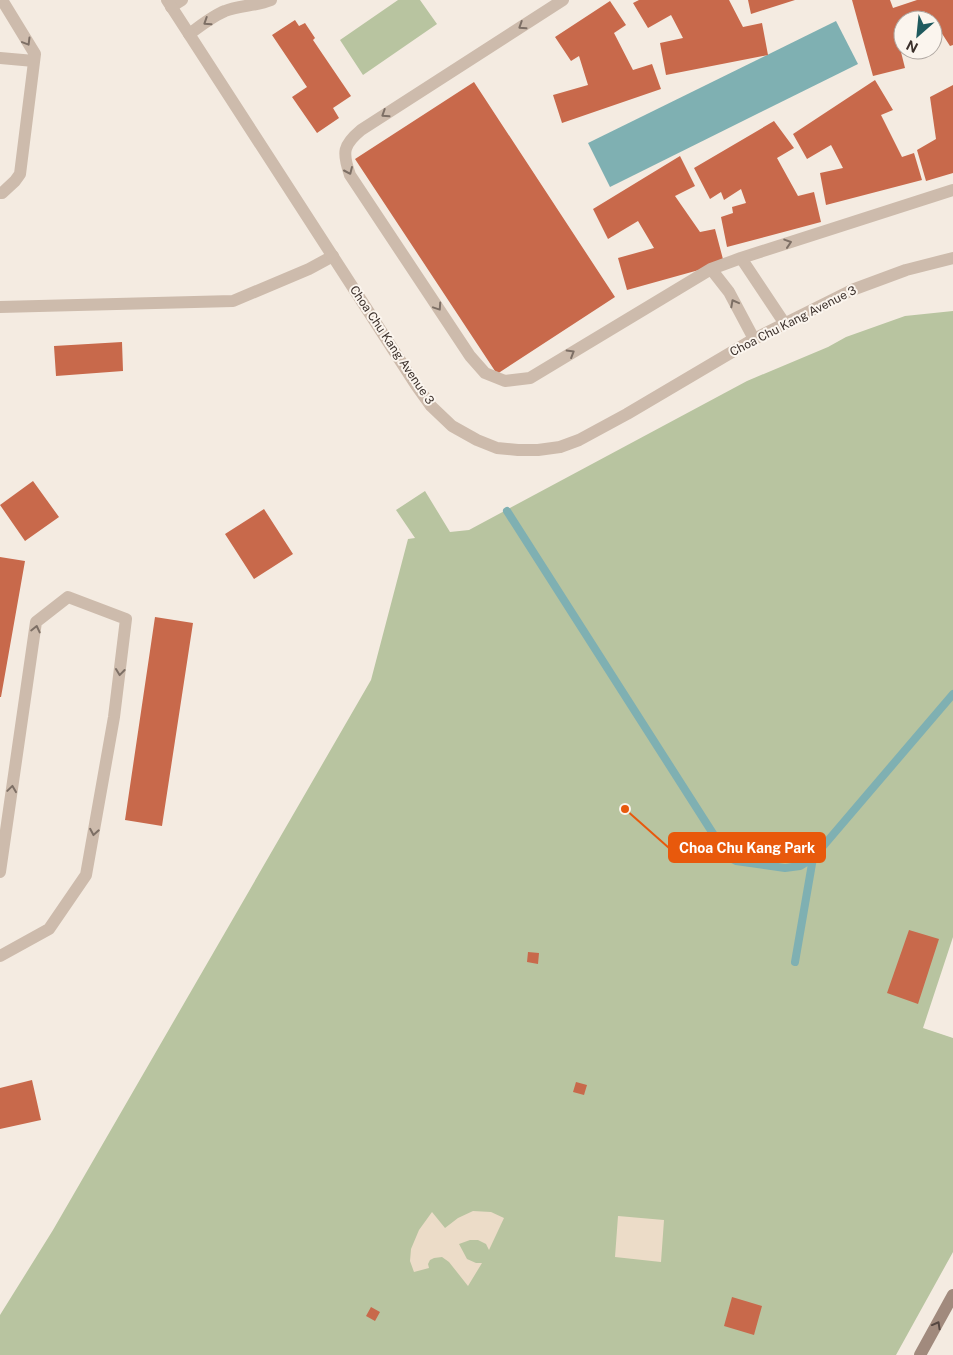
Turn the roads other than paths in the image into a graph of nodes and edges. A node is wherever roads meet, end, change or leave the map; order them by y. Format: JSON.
{"nodes":[{"id":1,"x":2,"y":0,"type":"edge"},
{"id":2,"x":271,"y":0,"type":"edge"},
{"id":3,"x":563,"y":0,"type":"edge"},
{"id":4,"x":173,"y":2,"type":"edge"},
{"id":5,"x":189,"y":34,"type":"junction"},
{"id":6,"x":0,"y":58,"type":"edge"},
{"id":7,"x":34,"y":61,"type":"junction"},
{"id":8,"x":953,"y":190,"type":"edge"},
{"id":9,"x":0,"y":193,"type":"edge"},
{"id":10,"x":333,"y":256,"type":"junction"},
{"id":11,"x":741,"y":258,"type":"junction"},
{"id":12,"x":953,"y":258,"type":"edge"},
{"id":13,"x":711,"y":269,"type":"junction"},
{"id":14,"x":0,"y":307,"type":"edge"},
{"id":15,"x":785,"y":324,"type":"junction"},
{"id":16,"x":754,"y":339,"type":"junction"},
{"id":17,"x":0,"y":872,"type":"edge"},
{"id":18,"x":0,"y":956,"type":"edge"},
{"id":19,"x":953,"y":1295,"type":"edge"},
{"id":20,"x":920,"y":1355,"type":"edge"}],
"edges":[{"from":1,"to":7,"type":"street","one_way":true},
{"from":2,"to":5,"type":"street","one_way":true},
{"from":3,"to":13,"type":"street","one_way":true},
{"from":4,"to":5,"type":"street","name":"Choa Chu Kang Avenue 3"},
{"from":5,"to":10,"type":"street","name":"Choa Chu Kang Avenue 3"},
{"from":6,"to":7,"type":"street"},
{"from":7,"to":9,"type":"street"},
{"from":11,"to":8,"type":"street","one_way":true},
{"from":10,"to":14,"type":"street"},
{"from":10,"to":16,"type":"street","name":"Choa Chu Kang Avenue 3"},
{"from":11,"to":13,"type":"street"},
{"from":11,"to":15,"type":"street"},
{"from":12,"to":15,"type":"street","name":"Choa Chu Kang Avenue 3"},
{"from":16,"to":13,"type":"street","one_way":true},
{"from":15,"to":16,"type":"street","name":"Choa Chu Kang Avenue 3"},
{"from":17,"to":18,"type":"street","one_way":true},
{"from":20,"to":19,"type":"main road","one_way":true}]}
